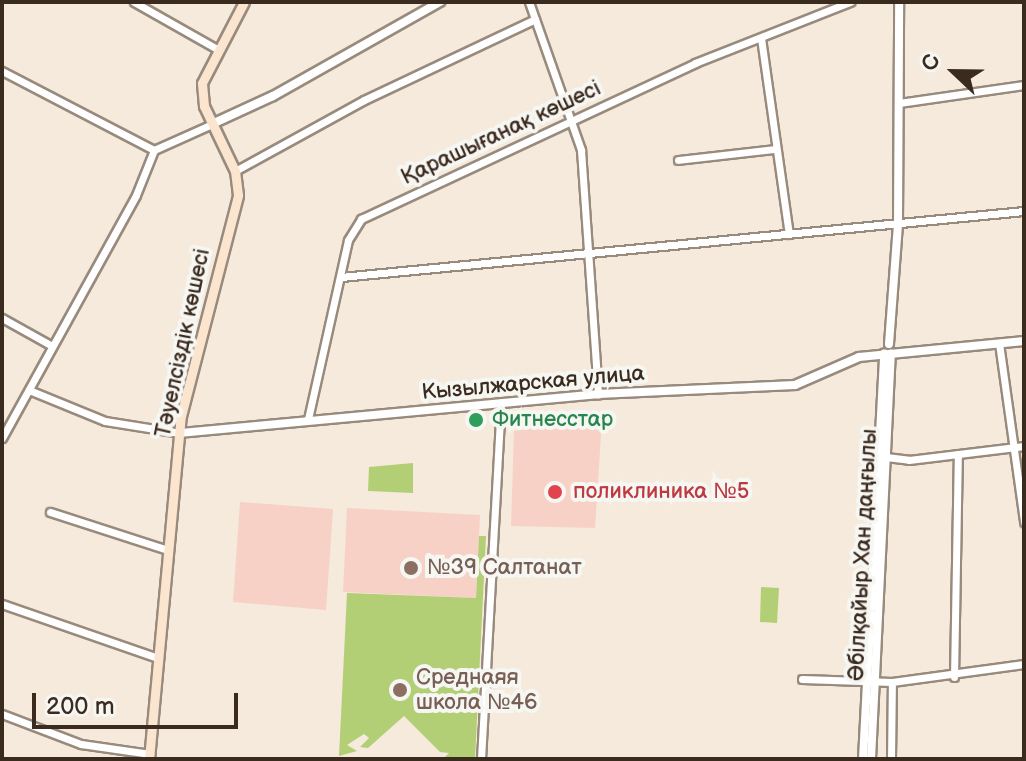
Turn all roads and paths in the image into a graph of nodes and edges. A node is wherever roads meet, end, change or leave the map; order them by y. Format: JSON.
{"nodes":[{"id":1,"x":134,"y":2,"type":"edge"},
{"id":2,"x":244,"y":2,"type":"edge"},
{"id":3,"x":440,"y":2,"type":"edge"},
{"id":4,"x":529,"y":2,"type":"edge"},
{"id":5,"x":850,"y":2,"type":"edge"},
{"id":6,"x":899,"y":2,"type":"edge"},
{"id":7,"x":535,"y":19,"type":"junction"},
{"id":8,"x":761,"y":38,"type":"junction"},
{"id":9,"x":217,"y":49,"type":"junction"},
{"id":10,"x":2,"y":71,"type":"edge"},
{"id":11,"x":1024,"y":85,"type":"edge"},
{"id":12,"x":899,"y":103,"type":"junction"},
{"id":13,"x":573,"y":118,"type":"junction"},
{"id":14,"x":212,"y":124,"type":"junction"},
{"id":15,"x":774,"y":149,"type":"junction"},
{"id":16,"x":154,"y":150,"type":"junction"},
{"id":17,"x":678,"y":160,"type":"dead end"},
{"id":18,"x":235,"y":171,"type":"junction"},
{"id":19,"x":1024,"y":211,"type":"edge"},
{"id":20,"x":898,"y":223,"type":"junction"},
{"id":21,"x":789,"y":234,"type":"junction"},
{"id":22,"x":590,"y":254,"type":"junction"},
{"id":23,"x":341,"y":277,"type":"junction"},
{"id":24,"x":2,"y":318,"type":"edge"},
{"id":25,"x":1024,"y":341,"type":"edge"},
{"id":26,"x":999,"y":343,"type":"junction"},
{"id":27,"x":52,"y":346,"type":"junction"},
{"id":28,"x":888,"y":350,"type":"junction"},
{"id":29,"x":29,"y":390,"type":"junction"},
{"id":30,"x":598,"y":394,"type":"junction"},
{"id":31,"x":501,"y":403,"type":"junction"},
{"id":32,"x":308,"y":419,"type":"junction"},
{"id":33,"x":180,"y":433,"type":"junction"},
{"id":34,"x":2,"y":438,"type":"edge"},
{"id":35,"x":1024,"y":446,"type":"edge"},
{"id":36,"x":1010,"y":447,"type":"junction"},
{"id":37,"x":958,"y":454,"type":"junction"},
{"id":38,"x":886,"y":457,"type":"junction"},
{"id":39,"x":50,"y":512,"type":"dead end"},
{"id":40,"x":1024,"y":522,"type":"edge"},
{"id":41,"x":168,"y":550,"type":"junction"},
{"id":42,"x":2,"y":604,"type":"edge"},
{"id":43,"x":158,"y":658,"type":"junction"},
{"id":44,"x":1024,"y":664,"type":"edge"},
{"id":45,"x":954,"y":677,"type":"junction"},
{"id":46,"x":802,"y":679,"type":"dead end"},
{"id":47,"x":871,"y":681,"type":"junction"},
{"id":48,"x":892,"y":682,"type":"junction"},
{"id":49,"x":2,"y":714,"type":"edge"},
{"id":50,"x":150,"y":757,"type":"edge"},
{"id":51,"x":481,"y":759,"type":"edge"},
{"id":52,"x":863,"y":759,"type":"edge"},
{"id":53,"x":871,"y":759,"type":"edge"},
{"id":54,"x":891,"y":759,"type":"edge"}],
"edges":[{"from":1,"to":9,"type":"street"},
{"from":2,"to":9,"type":"main road","name":"Тәуелсіздік көшесі"},
{"from":3,"to":14,"type":"street"},
{"from":4,"to":7,"type":"street"},
{"from":5,"to":8,"type":"street","name":"Қарашығанақ көшесі"},
{"from":6,"to":12,"type":"street"},
{"from":7,"to":13,"type":"street"},
{"from":7,"to":18,"type":"street"},
{"from":8,"to":13,"type":"street","name":"Қарашығанақ көшесі"},
{"from":8,"to":15,"type":"street"},
{"from":9,"to":14,"type":"main road","name":"Тәуелсіздік көшесі"},
{"from":10,"to":16,"type":"street"},
{"from":11,"to":12,"type":"street"},
{"from":12,"to":20,"type":"street"},
{"from":13,"to":22,"type":"street"},
{"from":13,"to":23,"type":"street","name":"Қарашығанақ көшесі"},
{"from":14,"to":16,"type":"street"},
{"from":14,"to":18,"type":"main road","name":"Тәуелсіздік көшесі"},
{"from":15,"to":17,"type":"street"},
{"from":15,"to":21,"type":"street"},
{"from":16,"to":27,"type":"street"},
{"from":18,"to":33,"type":"main road","name":"Тәуелсіздік көшесі"},
{"from":19,"to":20,"type":"street"},
{"from":20,"to":21,"type":"street"},
{"from":20,"to":28,"type":"street"},
{"from":21,"to":22,"type":"street"},
{"from":22,"to":23,"type":"street"},
{"from":22,"to":30,"type":"street"},
{"from":23,"to":32,"type":"street","name":"Қарашығанақ көшесі"},
{"from":24,"to":27,"type":"street"},
{"from":25,"to":26,"type":"street","name":"Кызылжарская улица"},
{"from":26,"to":28,"type":"street","name":"Кызылжарская улица"},
{"from":26,"to":36,"type":"street"},
{"from":27,"to":29,"type":"street"},
{"from":28,"to":30,"type":"street","name":"Кызылжарская улица"},
{"from":28,"to":38,"type":"street","name":"Әбілқайыр Хан даңғылы"},
{"from":28,"to":47,"type":"street","name":"Әбілқайыр Хан даңғылы"},
{"from":29,"to":33,"type":"street"},
{"from":29,"to":34,"type":"street"},
{"from":30,"to":31,"type":"street","name":"Кызылжарская улица"},
{"from":31,"to":32,"type":"street","name":"Кызылжарская улица"},
{"from":31,"to":51,"type":"street"},
{"from":32,"to":33,"type":"street","name":"Кызылжарская улица"},
{"from":33,"to":41,"type":"main road","name":"Тәуелсіздік көшесі"},
{"from":35,"to":36,"type":"street"},
{"from":36,"to":37,"type":"street"},
{"from":36,"to":40,"type":"street"},
{"from":37,"to":38,"type":"street"},
{"from":37,"to":45,"type":"street"},
{"from":38,"to":47,"type":"street","name":"Әбілқайыр Хан даңғылы"},
{"from":39,"to":41,"type":"street"},
{"from":41,"to":43,"type":"main road","name":"Тәуелсіздік көшесі"},
{"from":42,"to":43,"type":"street"},
{"from":43,"to":50,"type":"main road","name":"Тәуелсіздік көшесі"},
{"from":44,"to":45,"type":"street"},
{"from":45,"to":48,"type":"street"},
{"from":46,"to":47,"type":"street"},
{"from":47,"to":48,"type":"street"},
{"from":47,"to":52,"type":"street","name":"Әбілқайыр Хан даңғылы"},
{"from":47,"to":53,"type":"street","name":"Әбілқайыр Хан даңғылы"},
{"from":48,"to":54,"type":"street"},
{"from":49,"to":50,"type":"street"}]}
